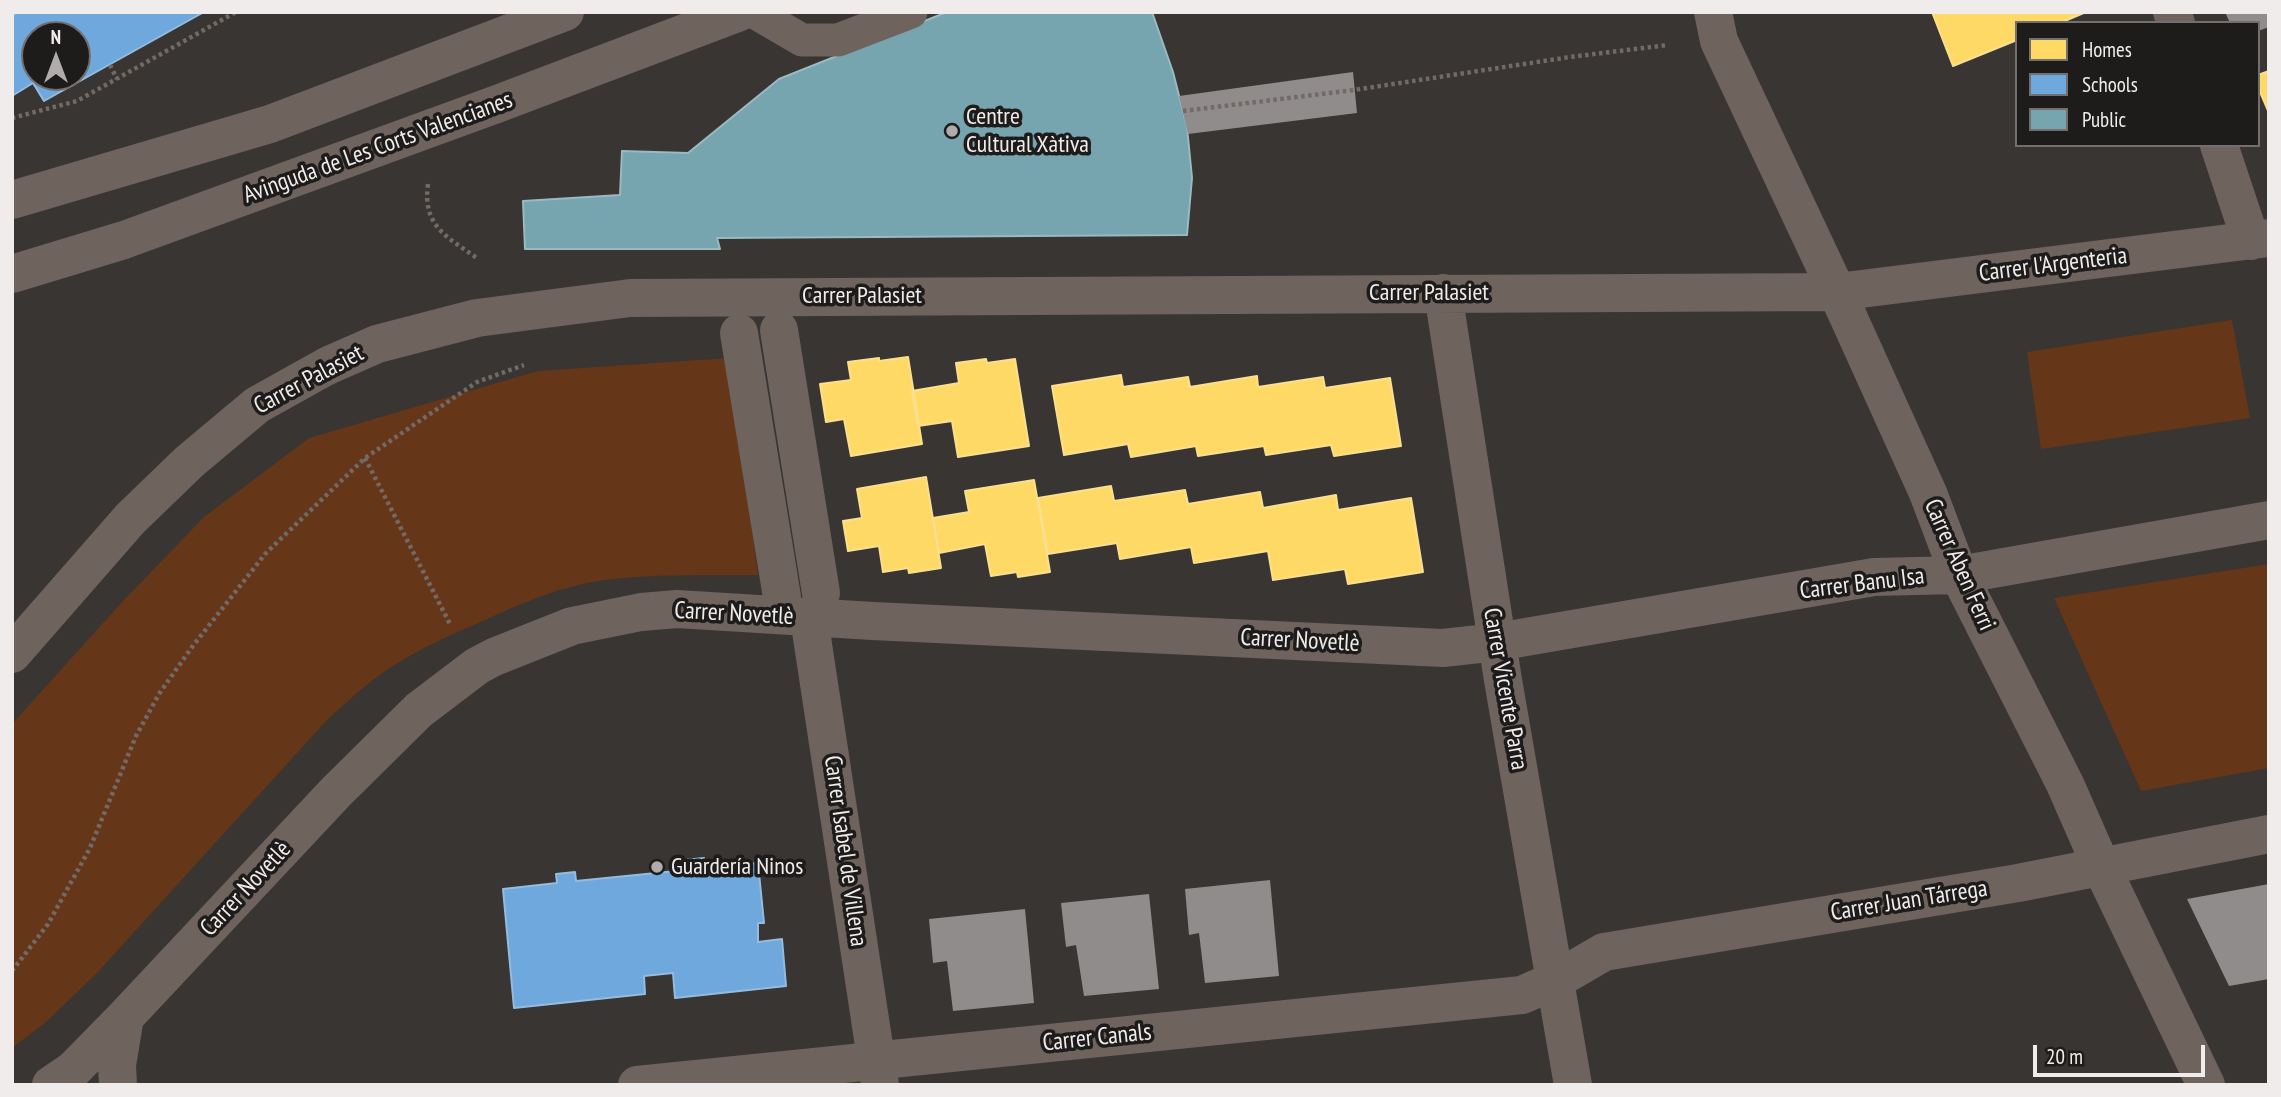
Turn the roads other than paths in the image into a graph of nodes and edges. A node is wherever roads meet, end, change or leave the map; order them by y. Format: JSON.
{"nodes":[{"id":1,"x":565,"y":12,"type":"edge"},
{"id":2,"x":740,"y":12,"type":"edge"},
{"id":3,"x":754,"y":12,"type":"edge"},
{"id":4,"x":911,"y":12,"type":"edge"},
{"id":5,"x":1688,"y":12,"type":"edge"},
{"id":6,"x":1716,"y":27,"type":"edge"},
{"id":7,"x":2220,"y":147,"type":"edge"},
{"id":8,"x":12,"y":200,"type":"edge"},
{"id":9,"x":2260,"y":239,"type":"edge"},
{"id":10,"x":12,"y":274,"type":"edge"},
{"id":11,"x":1837,"y":292,"type":"junction"},
{"id":12,"x":1443,"y":293,"type":"junction"},
{"id":13,"x":779,"y":330,"type":"dead end"},
{"id":14,"x":739,"y":333,"type":"dead end"},
{"id":15,"x":2269,"y":520,"type":"edge"},
{"id":16,"x":1959,"y":575,"type":"junction"},
{"id":17,"x":804,"y":602,"type":"junction"},
{"id":18,"x":1497,"y":642,"type":"junction"},
{"id":19,"x":12,"y":654,"type":"edge"},
{"id":20,"x":2269,"y":834,"type":"edge"},
{"id":21,"x":2101,"y":866,"type":"junction"},
{"id":22,"x":1554,"y":981,"type":"junction"},
{"id":23,"x":125,"y":1017,"type":"junction"},
{"id":24,"x":878,"y":1072,"type":"edge"},
{"id":25,"x":51,"y":1085,"type":"edge"},
{"id":26,"x":118,"y":1085,"type":"edge"},
{"id":27,"x":637,"y":1085,"type":"edge"},
{"id":28,"x":1573,"y":1085,"type":"edge"},
{"id":29,"x":2206,"y":1085,"type":"edge"}],
"edges":[{"from":1,"to":8,"type":"street"},
{"from":2,"to":10,"type":"street","name":"Avinguda de Les Corts Valencianes"},
{"from":3,"to":4,"type":"lane"},
{"from":5,"to":6,"type":"street","name":"Carrer Aben Ferri"},
{"from":6,"to":11,"type":"street","name":"Carrer Aben Ferri"},
{"from":7,"to":9,"type":"street"},
{"from":9,"to":11,"type":"street","name":"Carrer l'Argenteria"},
{"from":11,"to":12,"type":"street","name":"Carrer Palasiet"},
{"from":11,"to":16,"type":"street","name":"Carrer Aben Ferri"},
{"from":12,"to":18,"type":"street","name":"Carrer Vicente Parra"},
{"from":12,"to":19,"type":"street","name":"Carrer Palasiet"},
{"from":13,"to":17,"type":"street","name":"Carrer Isabel de Villena"},
{"from":14,"to":17,"type":"street","name":"Carrer Isabel de Villena"},
{"from":15,"to":16,"type":"street","name":"Carrer Banu Isa"},
{"from":16,"to":18,"type":"street","name":"Carrer Banu Isa"},
{"from":16,"to":21,"type":"street","name":"Carrer Aben Ferri"},
{"from":17,"to":18,"type":"street","name":"Carrer Novetlè"},
{"from":17,"to":23,"type":"street","name":"Carrer Novetlè"},
{"from":17,"to":24,"type":"street","name":"Carrer Isabel de Villena"},
{"from":18,"to":22,"type":"street","name":"Carrer Vicente Parra"},
{"from":20,"to":21,"type":"street","name":"Carrer Juan Tárrega"},
{"from":21,"to":22,"type":"street","name":"Carrer Juan Tárrega"},
{"from":21,"to":29,"type":"street","name":"Carrer Aben Ferri"},
{"from":22,"to":24,"type":"street","name":"Carrer Canals"},
{"from":22,"to":28,"type":"street","name":"Carrer Vicente Parra"},
{"from":23,"to":25,"type":"street","name":"Carrer Novetlè"},
{"from":23,"to":26,"type":"street"},
{"from":24,"to":27,"type":"street","name":"Carrer Canals"}]}
